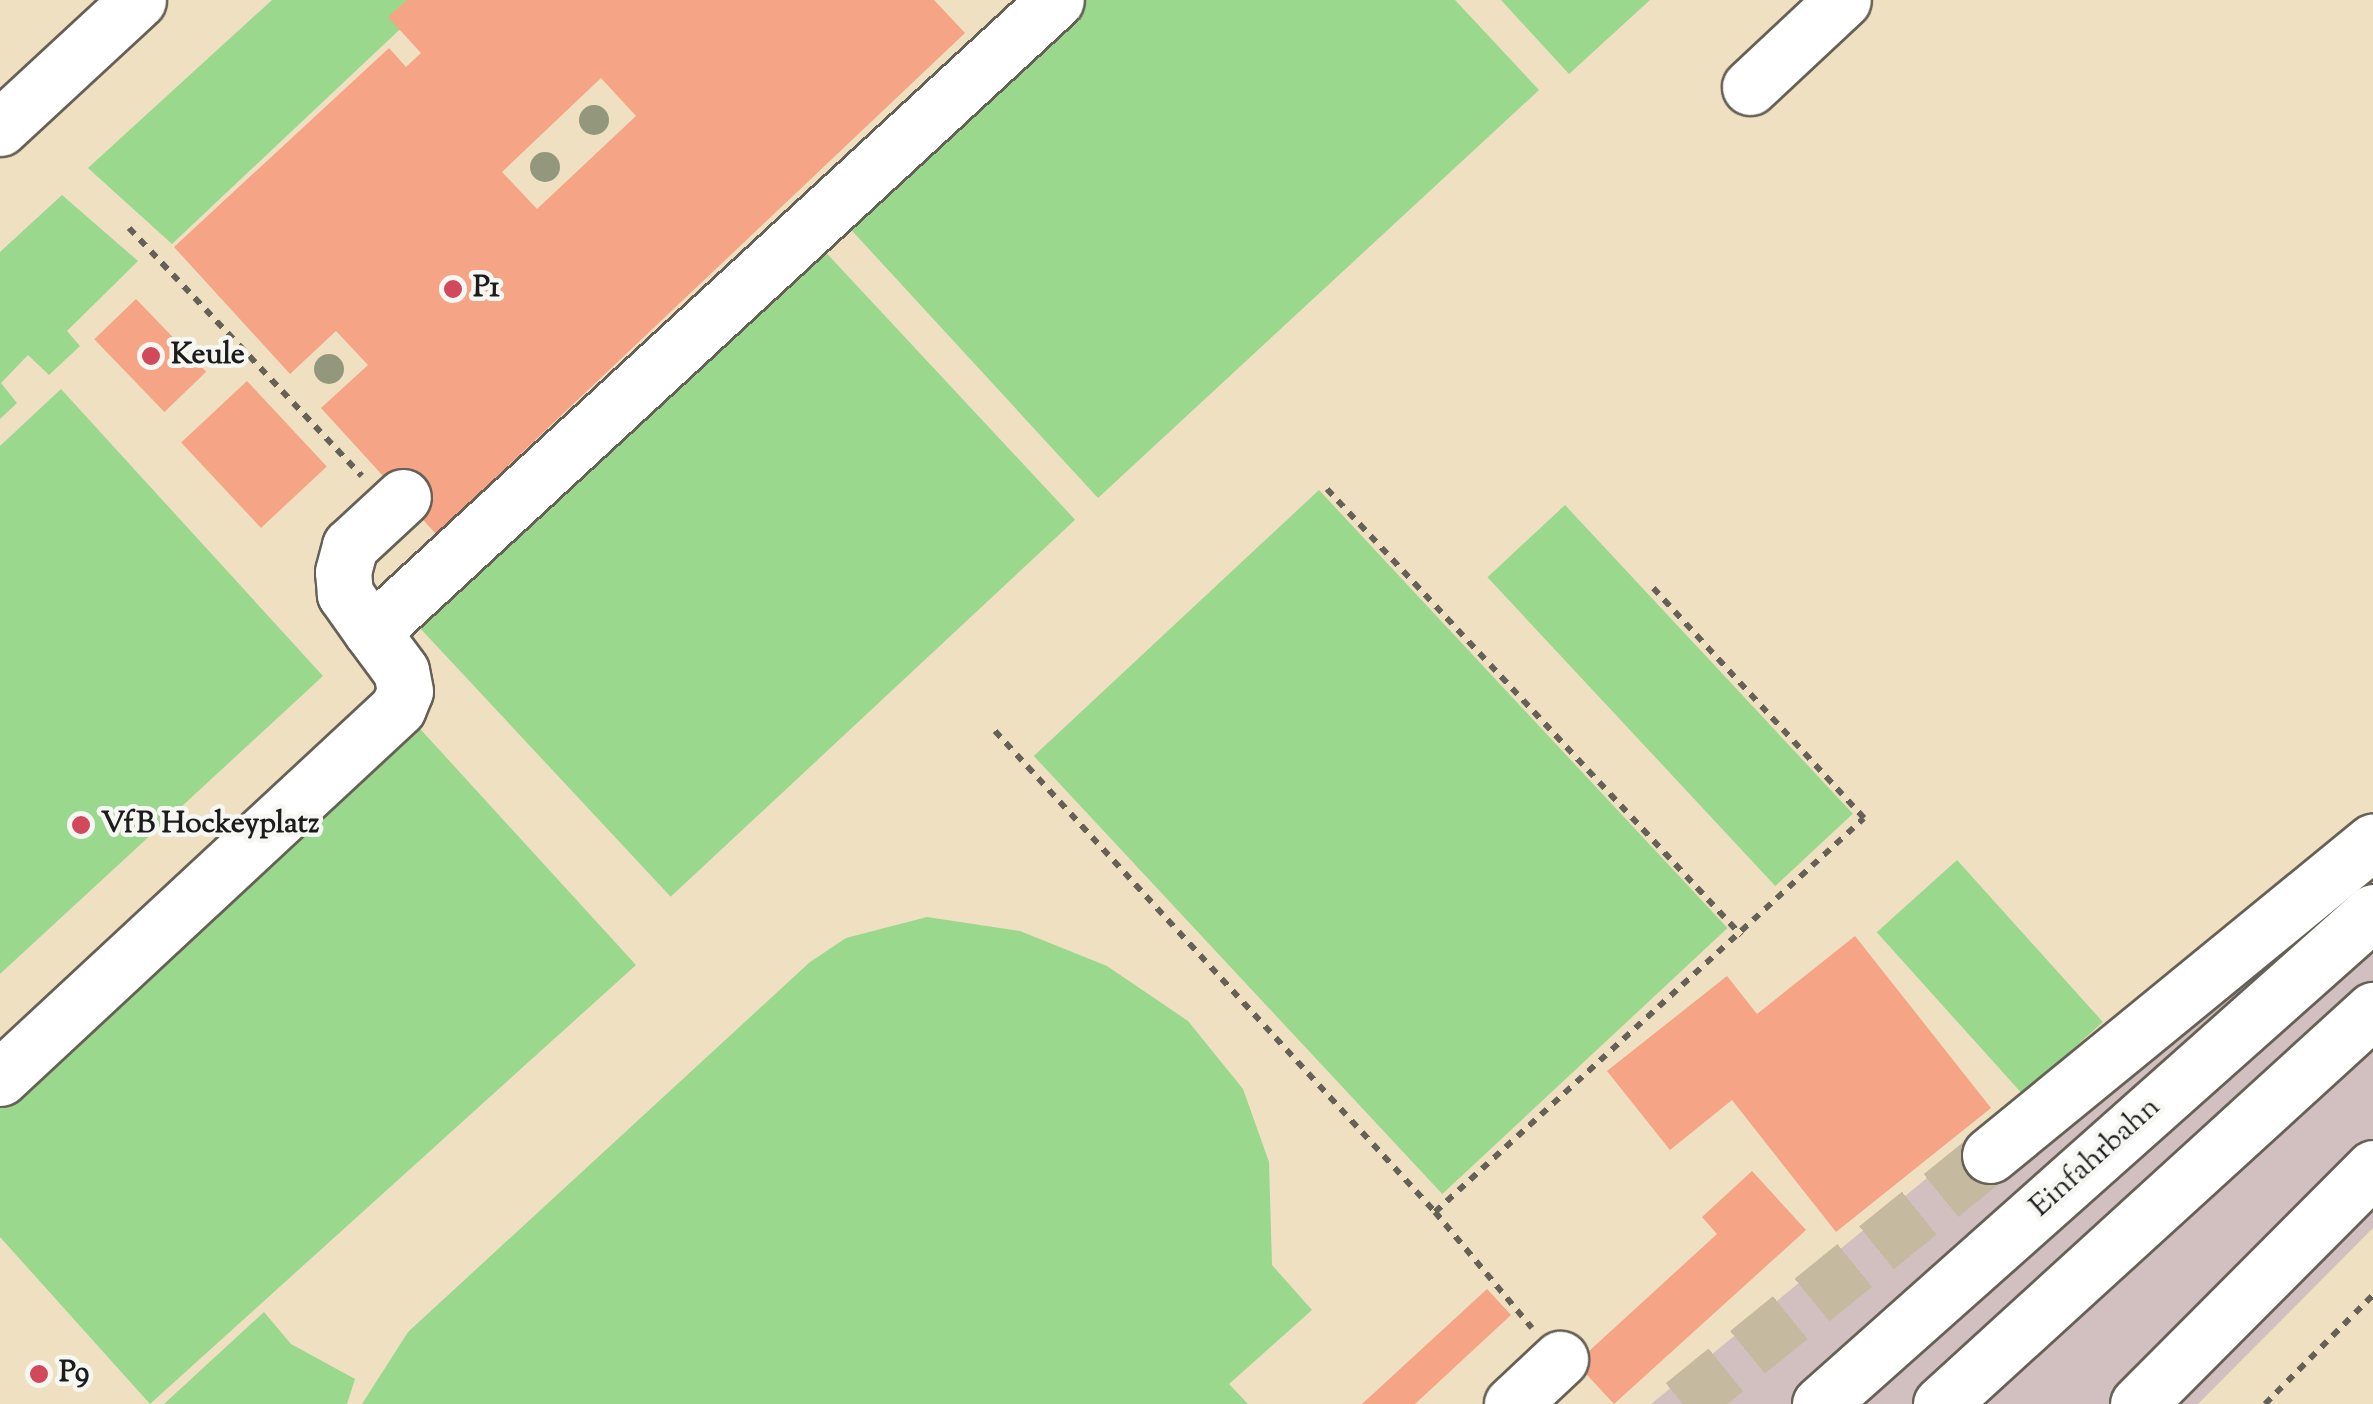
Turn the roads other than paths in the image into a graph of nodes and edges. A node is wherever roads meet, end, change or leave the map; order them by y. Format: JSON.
{"nodes":[{"id":1,"x":138,"y":0,"type":"edge"},
{"id":2,"x":1056,"y":0,"type":"edge"},
{"id":3,"x":1843,"y":0,"type":"edge"},
{"id":4,"x":1750,"y":87,"type":"dead end"},
{"id":5,"x":0,"y":128,"type":"edge"},
{"id":6,"x":397,"y":503,"type":"road end"},
{"id":7,"x":372,"y":632,"type":"junction"},
{"id":8,"x":2373,"y":842,"type":"edge"},
{"id":9,"x":2373,"y":912,"type":"edge"},
{"id":10,"x":2373,"y":1010,"type":"edge"},
{"id":11,"x":0,"y":1078,"type":"edge"},
{"id":12,"x":1990,"y":1155,"type":"tunnel mouth"},
{"id":13,"x":2373,"y":1168,"type":"edge"},
{"id":14,"x":1560,"y":1359,"type":"road end"},
{"id":15,"x":1512,"y":1404,"type":"edge"},
{"id":16,"x":1820,"y":1404,"type":"edge"},
{"id":17,"x":1942,"y":1404,"type":"edge"},
{"id":18,"x":2138,"y":1404,"type":"edge"}],
"edges":[{"from":1,"to":5,"type":"street"},
{"from":2,"to":7,"type":"street"},
{"from":3,"to":4,"type":"street"},
{"from":6,"to":7,"type":"street"},
{"from":7,"to":11,"type":"street"},
{"from":8,"to":12,"type":"street"},
{"from":9,"to":16,"type":"street","name":"Einfahrbahn"},
{"from":10,"to":17,"type":"street"},
{"from":13,"to":18,"type":"street"},
{"from":14,"to":15,"type":"street"}]}
